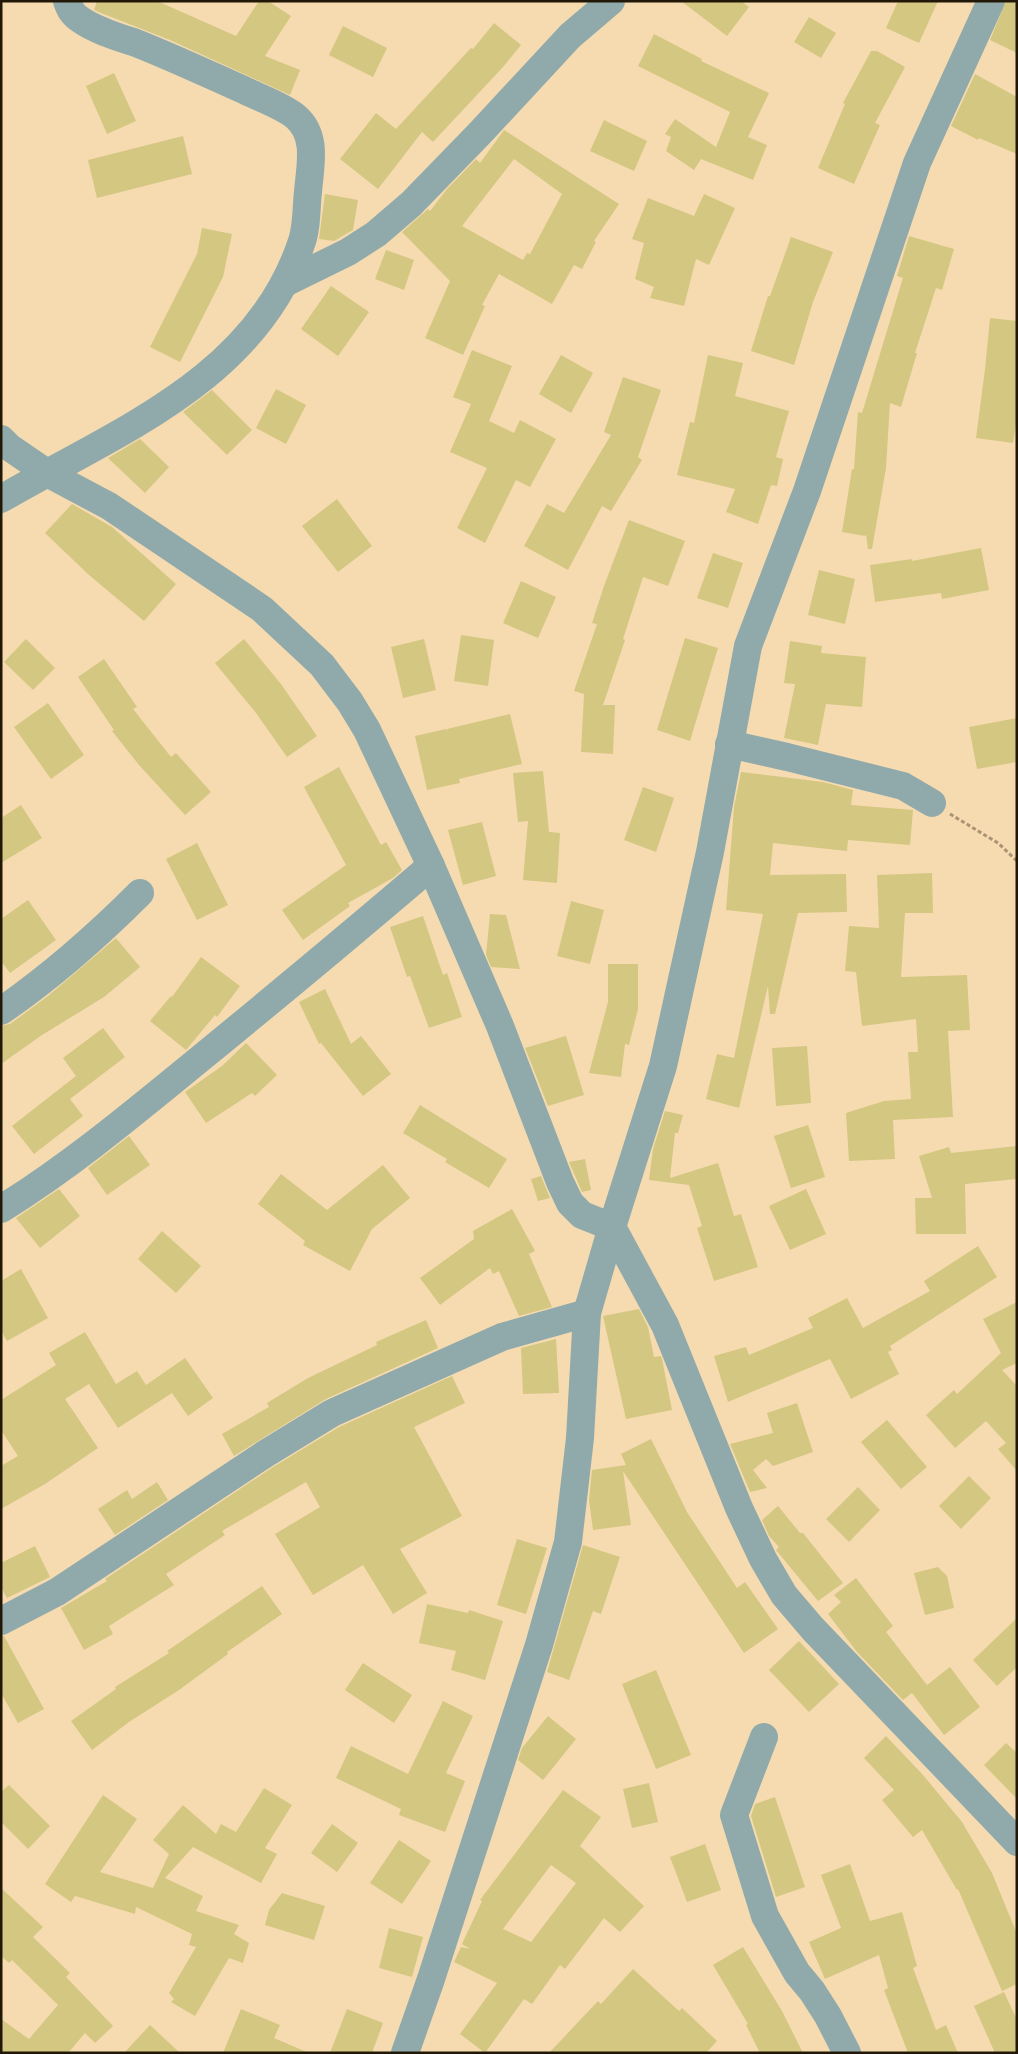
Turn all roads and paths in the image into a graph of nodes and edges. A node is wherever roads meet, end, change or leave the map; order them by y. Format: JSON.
{"nodes":[{"id":1,"x":67,"y":1,"type":"edge"},
{"id":2,"x":611,"y":1,"type":"edge"},
{"id":3,"x":991,"y":1,"type":"edge"},
{"id":4,"x":285,"y":283,"type":"junction"},
{"id":5,"x":1,"y":439,"type":"edge"},
{"id":6,"x":47,"y":473,"type":"junction"},
{"id":7,"x":1,"y":499,"type":"edge"},
{"id":8,"x":729,"y":744,"type":"junction"},
{"id":9,"x":932,"y":803,"type":"joint"},
{"id":10,"x":1017,"y":861,"type":"edge"},
{"id":11,"x":431,"y":866,"type":"junction"},
{"id":12,"x":140,"y":893,"type":"dead end"},
{"id":13,"x":1,"y":1012,"type":"edge"},
{"id":14,"x":1,"y":1210,"type":"edge"},
{"id":15,"x":612,"y":1228,"type":"junction"},
{"id":16,"x":587,"y":1313,"type":"junction"},
{"id":17,"x":1,"y":1621,"type":"edge"},
{"id":18,"x":764,"y":1737,"type":"dead end"},
{"id":19,"x":1015,"y":1837,"type":"edge"},
{"id":20,"x":405,"y":2053,"type":"edge"},
{"id":21,"x":847,"y":2053,"type":"edge"}],
"edges":[{"from":1,"to":4,"type":"street"},
{"from":2,"to":4,"type":"street"},
{"from":3,"to":8,"type":"street"},
{"from":4,"to":6,"type":"street"},
{"from":5,"to":6,"type":"street"},
{"from":6,"to":7,"type":"street"},
{"from":6,"to":11,"type":"street"},
{"from":8,"to":9,"type":"street"},
{"from":8,"to":15,"type":"street"},
{"from":9,"to":10,"type":"path"},
{"from":11,"to":14,"type":"street"},
{"from":11,"to":15,"type":"street"},
{"from":12,"to":13,"type":"street"},
{"from":15,"to":16,"type":"street"},
{"from":15,"to":19,"type":"street"},
{"from":16,"to":17,"type":"street"},
{"from":16,"to":20,"type":"street"},
{"from":18,"to":21,"type":"street"}]}
